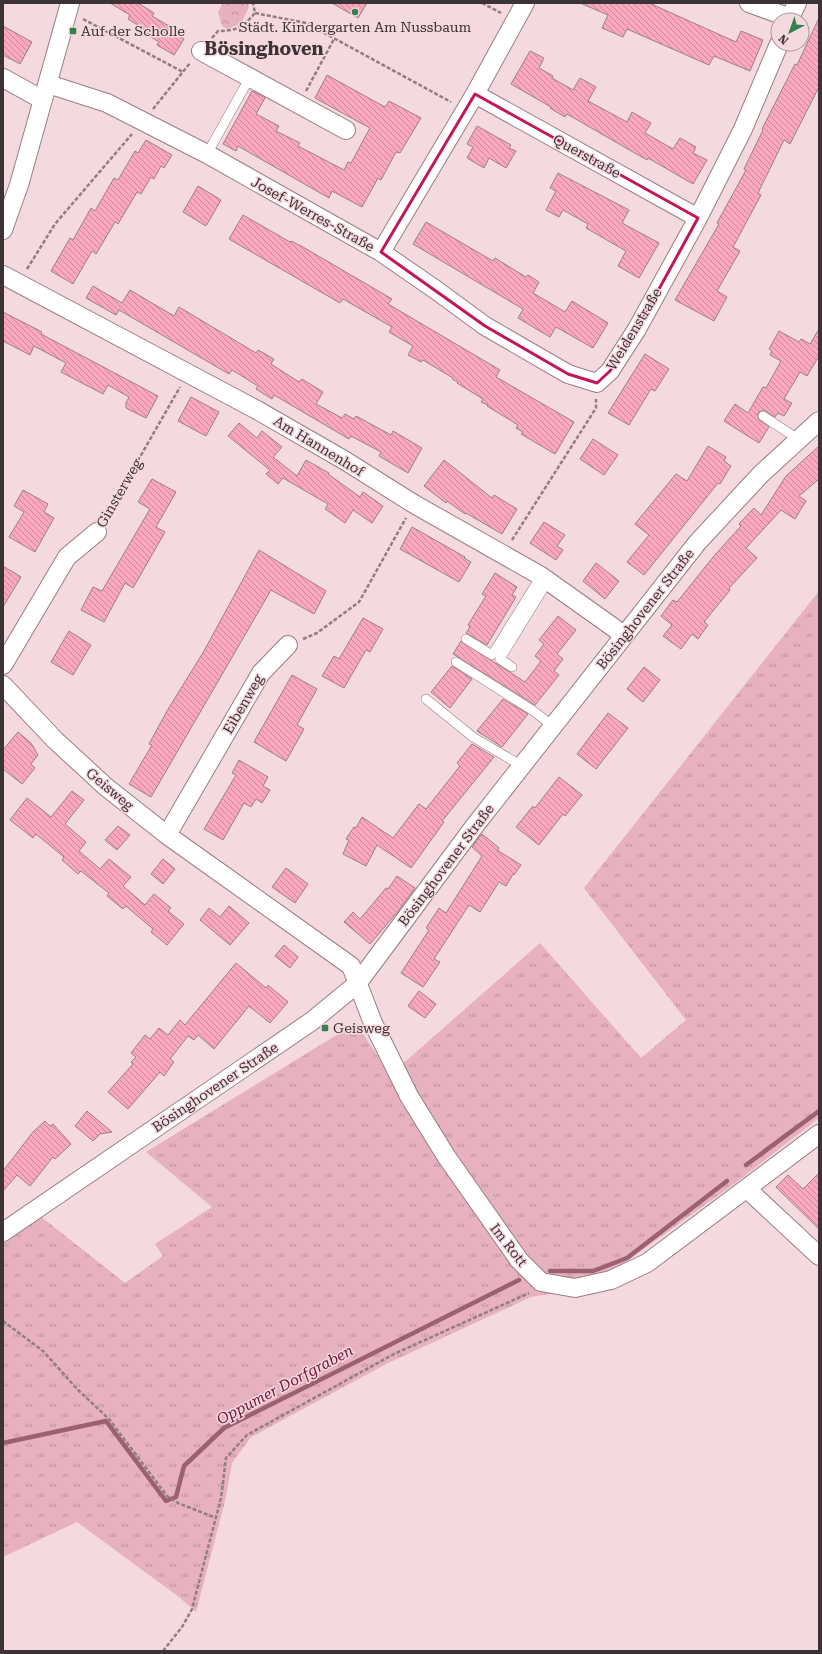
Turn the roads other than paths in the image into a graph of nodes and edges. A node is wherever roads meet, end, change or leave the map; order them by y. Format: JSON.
{"nodes":[{"id":1,"x":525,"y":3,"type":"edge"},
{"id":2,"x":749,"y":3,"type":"edge"},
{"id":3,"x":69,"y":7,"type":"edge"},
{"id":4,"x":784,"y":12,"type":"edge"},
{"id":5,"x":201,"y":51,"type":"dead end"},
{"id":6,"x":776,"y":52,"type":"edge"},
{"id":7,"x":250,"y":77,"type":"junction"},
{"id":8,"x":3,"y":78,"type":"edge"},
{"id":9,"x":45,"y":92,"type":"junction"},
{"id":10,"x":475,"y":94,"type":"junction"},
{"id":11,"x":346,"y":130,"type":"dead end"},
{"id":12,"x":208,"y":154,"type":"junction"},
{"id":13,"x":698,"y":218,"type":"junction"},
{"id":14,"x":3,"y":230,"type":"edge"},
{"id":15,"x":381,"y":252,"type":"junction"},
{"id":16,"x":11,"y":279,"type":"edge"},
{"id":17,"x":763,"y":416,"type":"dead end"},
{"id":18,"x":819,"y":421,"type":"edge"},
{"id":19,"x":798,"y":440,"type":"junction"},
{"id":20,"x":96,"y":532,"type":"road end"},
{"id":21,"x":544,"y":579,"type":"junction"},
{"id":22,"x":624,"y":635,"type":"junction"},
{"id":23,"x":466,"y":639,"type":"dead end"},
{"id":24,"x":288,"y":645,"type":"road end"},
{"id":25,"x":456,"y":662,"type":"dead end"},
{"id":26,"x":3,"y":666,"type":"edge"},
{"id":27,"x":512,"y":666,"type":"dead end"},
{"id":28,"x":3,"y":685,"type":"edge"},
{"id":29,"x":426,"y":699,"type":"dead end"},
{"id":30,"x":553,"y":726,"type":"junction"},
{"id":31,"x":522,"y":766,"type":"junction"},
{"id":32,"x":167,"y":835,"type":"junction"},
{"id":33,"x":357,"y":984,"type":"junction"},
{"id":34,"x":819,"y":1134,"type":"edge"},
{"id":35,"x":747,"y":1188,"type":"junction"},
{"id":36,"x":3,"y":1232,"type":"edge"},
{"id":37,"x":819,"y":1256,"type":"edge"}],
"edges":[{"from":1,"to":10,"type":"street","name":"Josef-Werres-Straße"},
{"from":2,"to":4,"type":"street"},
{"from":3,"to":9,"type":"street"},
{"from":5,"to":7,"type":"street"},
{"from":6,"to":13,"type":"street","name":"Weidenstraße"},
{"from":7,"to":11,"type":"street"},
{"from":7,"to":12,"type":"lane"},
{"from":8,"to":9,"type":"street","name":"Josef-Werres-Straße"},
{"from":9,"to":12,"type":"street","name":"Josef-Werres-Straße"},
{"from":9,"to":14,"type":"street"},
{"from":10,"to":13,"type":"street","name":"Querstraße"},
{"from":10,"to":15,"type":"street","name":"Josef-Werres-Straße"},
{"from":12,"to":15,"type":"street","name":"Josef-Werres-Straße"},
{"from":13,"to":15,"type":"street","name":"Weidenstraße"},
{"from":16,"to":21,"type":"street","name":"Am Hannenhof"},
{"from":17,"to":19,"type":"lane"},
{"from":18,"to":19,"type":"street","name":"Bösinghovener Straße"},
{"from":19,"to":22,"type":"street","name":"Bösinghovener Straße"},
{"from":20,"to":26,"type":"street","name":"Ginsterweg"},
{"from":21,"to":22,"type":"street","name":"Am Hannenhof"},
{"from":21,"to":23,"type":"lane"},
{"from":21,"to":27,"type":"lane"},
{"from":22,"to":30,"type":"street","name":"Bösinghovener Straße"},
{"from":24,"to":32,"type":"street","name":"Eibenweg"},
{"from":25,"to":30,"type":"lane"},
{"from":28,"to":32,"type":"street","name":"Geisweg"},
{"from":29,"to":31,"type":"lane"},
{"from":30,"to":31,"type":"street","name":"Bösinghovener Straße"},
{"from":31,"to":33,"type":"street","name":"Bösinghovener Straße"},
{"from":32,"to":33,"type":"street","name":"Geisweg"},
{"from":33,"to":35,"type":"street","name":"Im Rott"},
{"from":33,"to":36,"type":"street","name":"Bösinghovener Straße"},
{"from":34,"to":35,"type":"street"},
{"from":35,"to":37,"type":"street"}]}
